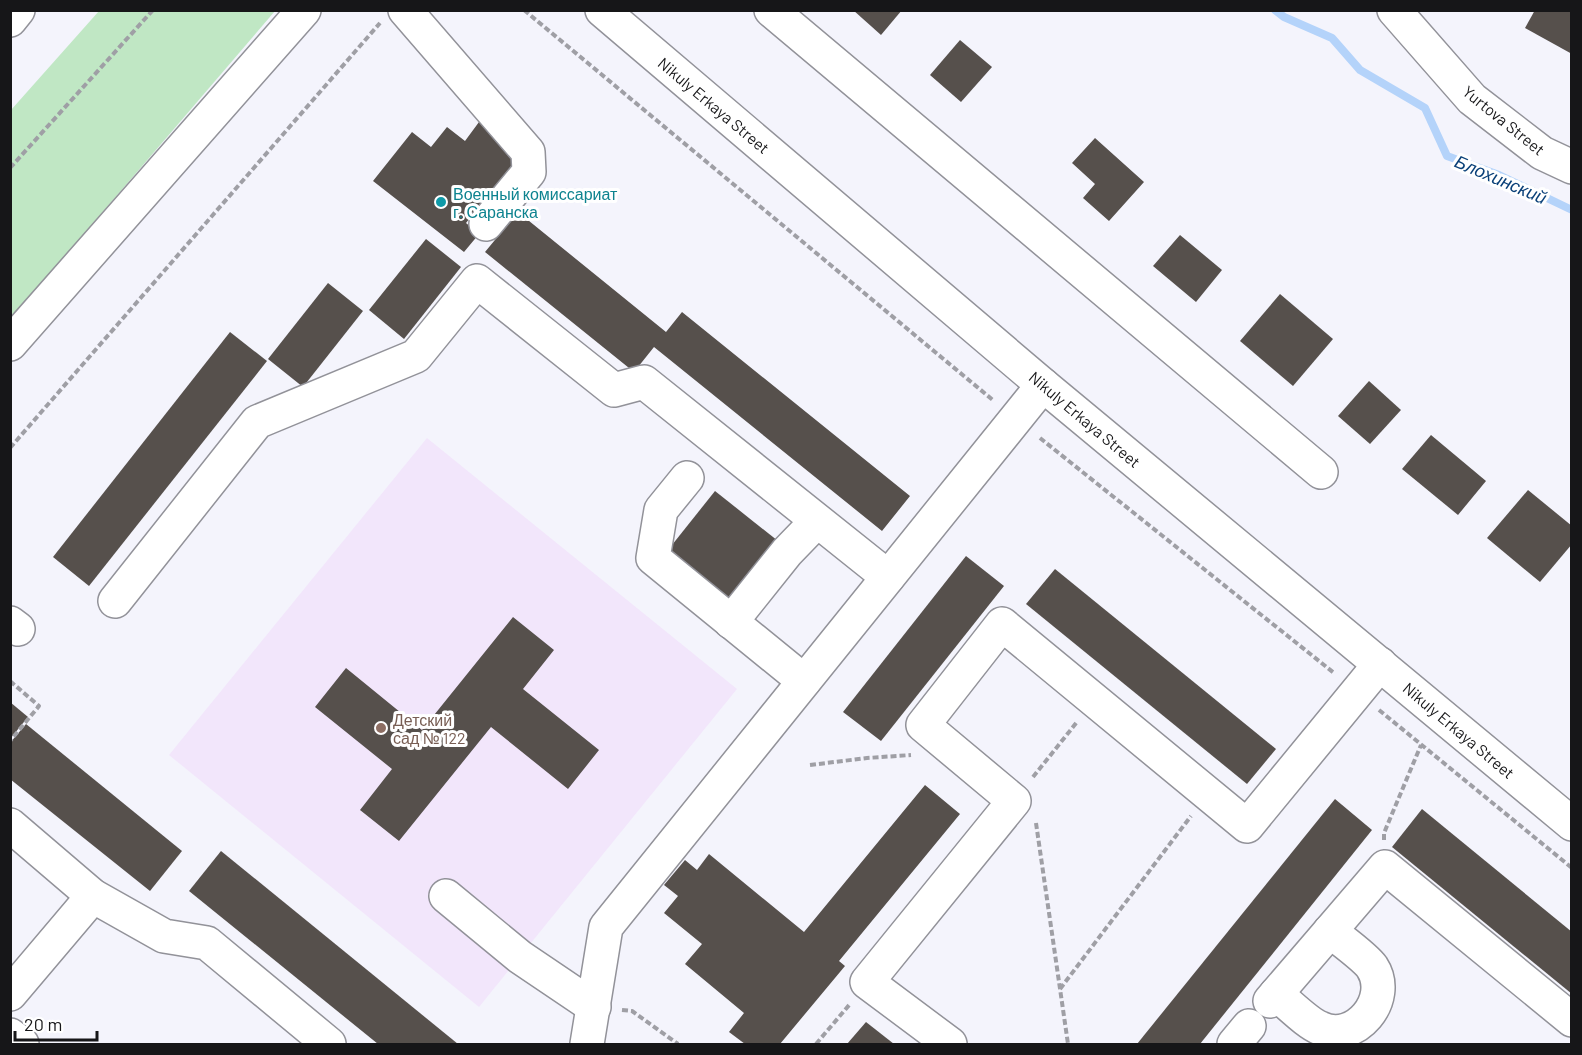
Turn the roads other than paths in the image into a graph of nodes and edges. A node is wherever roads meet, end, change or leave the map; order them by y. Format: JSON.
{"nodes":[{"id":1,"x":18,"y":10,"type":"edge"},
{"id":2,"x":304,"y":10,"type":"edge"},
{"id":3,"x":602,"y":10,"type":"edge"},
{"id":4,"x":771,"y":10,"type":"edge"},
{"id":5,"x":1394,"y":10,"type":"edge"},
{"id":6,"x":394,"y":15,"type":"edge"},
{"id":7,"x":10,"y":20,"type":"edge"},
{"id":8,"x":1572,"y":167,"type":"edge"},
{"id":9,"x":486,"y":224,"type":"dead end"},
{"id":10,"x":10,"y":344,"type":"edge"},
{"id":11,"x":1043,"y":385,"type":"junction"},
{"id":12,"x":1321,"y":472,"type":"dead end"},
{"id":13,"x":687,"y":478,"type":"dead end"},
{"id":14,"x":818,"y":521,"type":"junction"},
{"id":15,"x":888,"y":577,"type":"junction"},
{"id":16,"x":115,"y":601,"type":"dead end"},
{"id":17,"x":731,"y":622,"type":"junction"},
{"id":18,"x":1380,"y":664,"type":"junction"},
{"id":19,"x":804,"y":681,"type":"junction"},
{"id":20,"x":1572,"y":824,"type":"edge"},
{"id":21,"x":10,"y":825,"type":"edge"},
{"id":22,"x":93,"y":896,"type":"junction"},
{"id":23,"x":446,"y":896,"type":"dead end"},
{"id":24,"x":1330,"y":931,"type":"junction"},
{"id":25,"x":10,"y":994,"type":"edge"},
{"id":26,"x":594,"y":1007,"type":"junction"},
{"id":27,"x":1572,"y":1020,"type":"edge"},
{"id":28,"x":10,"y":1035,"type":"edge"},
{"id":29,"x":22,"y":1044,"type":"edge"},
{"id":30,"x":328,"y":1044,"type":"edge"},
{"id":31,"x":587,"y":1044,"type":"edge"},
{"id":32,"x":950,"y":1044,"type":"edge"}],
"edges":[{"from":1,"to":7,"type":"street"},
{"from":2,"to":10,"type":"street"},
{"from":3,"to":11,"type":"street","name":"Nikuly Erkaya Street"},
{"from":4,"to":12,"type":"street"},
{"from":5,"to":8,"type":"street","name":"Yurtova Street"},
{"from":6,"to":9,"type":"street"},
{"from":11,"to":15,"type":"street"},
{"from":11,"to":18,"type":"street","name":"Nikuly Erkaya Street"},
{"from":13,"to":17,"type":"street"},
{"from":14,"to":15,"type":"street"},
{"from":14,"to":16,"type":"street"},
{"from":14,"to":17,"type":"street"},
{"from":15,"to":19,"type":"street"},
{"from":17,"to":19,"type":"street"},
{"from":18,"to":20,"type":"street","name":"Nikuly Erkaya Street"},
{"from":18,"to":32,"type":"street"},
{"from":19,"to":26,"type":"street"},
{"from":21,"to":22,"type":"street"},
{"from":22,"to":25,"type":"street"},
{"from":22,"to":30,"type":"street"},
{"from":23,"to":26,"type":"street"},
{"from":24,"to":24,"type":"street"},
{"from":24,"to":27,"type":"street"},
{"from":26,"to":31,"type":"street"},
{"from":28,"to":29,"type":"street"}]}
